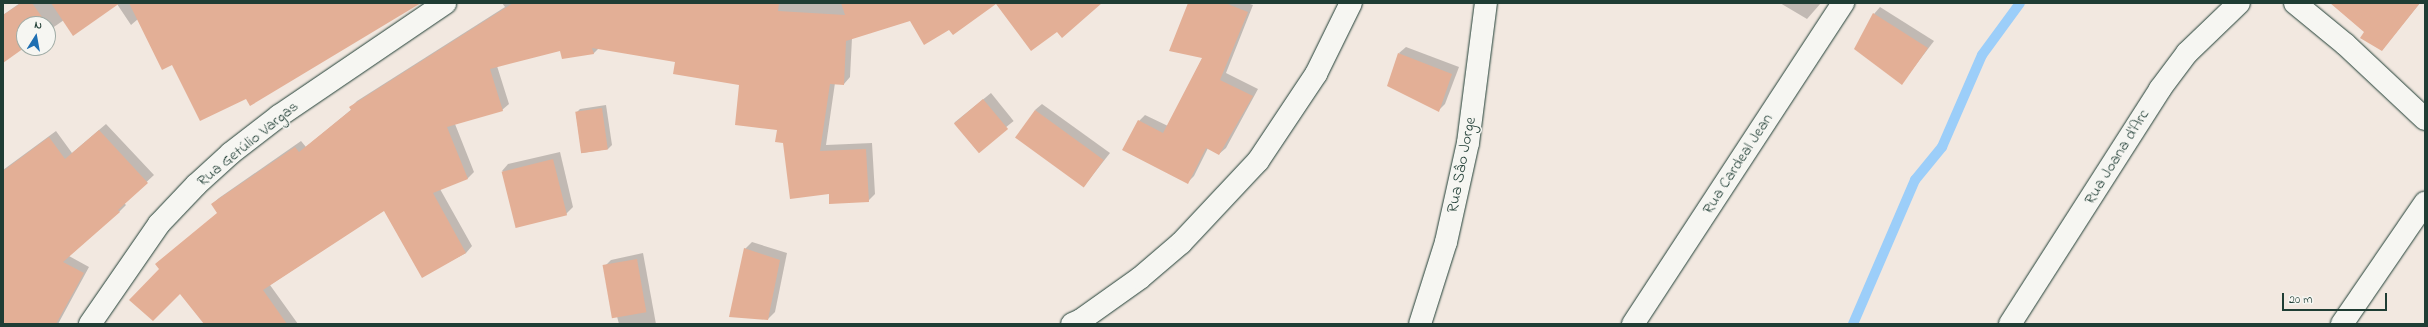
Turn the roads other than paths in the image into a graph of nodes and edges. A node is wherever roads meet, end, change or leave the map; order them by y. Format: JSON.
{"nodes":[{"id":1,"x":445,"y":3,"type":"edge"},
{"id":2,"x":1351,"y":3,"type":"edge"},
{"id":3,"x":1486,"y":3,"type":"edge"},
{"id":4,"x":1843,"y":3,"type":"edge"},
{"id":5,"x":2239,"y":3,"type":"edge"},
{"id":6,"x":2295,"y":3,"type":"edge"},
{"id":7,"x":2425,"y":119,"type":"edge"},
{"id":8,"x":2424,"y":206,"type":"edge"},
{"id":9,"x":90,"y":324,"type":"edge"},
{"id":10,"x":1072,"y":324,"type":"edge"},
{"id":11,"x":1420,"y":324,"type":"edge"},
{"id":12,"x":1633,"y":324,"type":"edge"},
{"id":13,"x":2010,"y":324,"type":"edge"},
{"id":14,"x":2342,"y":324,"type":"edge"}],
"edges":[{"from":1,"to":9,"type":"street","name":"Rua Getúlio Vargas"},
{"from":2,"to":10,"type":"street"},
{"from":3,"to":11,"type":"street","name":"Rua Sâo Jorge"},
{"from":4,"to":12,"type":"street","name":"Rua Cardeal Jean"},
{"from":5,"to":13,"type":"street","name":"Rua Joana d'Arc"},
{"from":6,"to":7,"type":"street"},
{"from":8,"to":14,"type":"street"}]}
